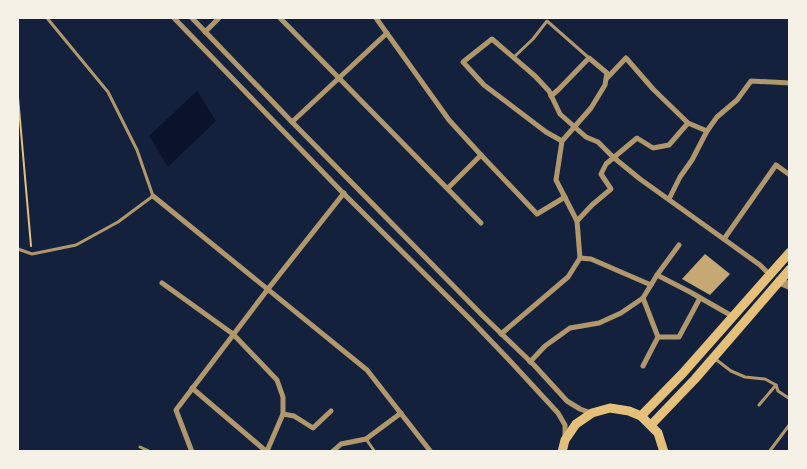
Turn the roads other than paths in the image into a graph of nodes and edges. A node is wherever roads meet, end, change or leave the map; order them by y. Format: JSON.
{"nodes":[{"id":1,"x":47,"y":18,"type":"edge"},
{"id":2,"x":174,"y":18,"type":"edge"},
{"id":3,"x":192,"y":18,"type":"edge"},
{"id":4,"x":219,"y":18,"type":"edge"},
{"id":5,"x":280,"y":18,"type":"edge"},
{"id":6,"x":376,"y":18,"type":"edge"},
{"id":7,"x":206,"y":32,"type":"junction"},
{"id":8,"x":387,"y":33,"type":"junction"},
{"id":9,"x":513,"y":58,"type":"junction"},
{"id":10,"x":589,"y":58,"type":"junction"},
{"id":11,"x":339,"y":78,"type":"junction"},
{"id":12,"x":606,"y":78,"type":"junction"},
{"id":13,"x":790,"y":83,"type":"edge"},
{"id":14,"x":551,"y":96,"type":"junction"},
{"id":15,"x":292,"y":122,"type":"junction"},
{"id":16,"x":688,"y":123,"type":"junction"},
{"id":17,"x":575,"y":127,"type":"junction"},
{"id":18,"x":707,"y":131,"type":"junction"},
{"id":19,"x":562,"y":140,"type":"junction"},
{"id":20,"x":481,"y":156,"type":"junction"},
{"id":21,"x":613,"y":158,"type":"junction"},
{"id":22,"x":790,"y":175,"type":"edge"},
{"id":23,"x":448,"y":188,"type":"junction"},
{"id":24,"x":344,"y":193,"type":"junction"},
{"id":25,"x":153,"y":196,"type":"junction"},
{"id":26,"x":565,"y":197,"type":"junction"},
{"id":27,"x":669,"y":198,"type":"junction"},
{"id":28,"x":577,"y":221,"type":"junction"},
{"id":29,"x":481,"y":223,"type":"dead end"},
{"id":30,"x":724,"y":239,"type":"junction"},
{"id":31,"x":679,"y":244,"type":"dead end"},
{"id":32,"x":18,"y":249,"type":"edge"},
{"id":33,"x":790,"y":252,"type":"edge"},
{"id":34,"x":580,"y":258,"type":"junction"},
{"id":35,"x":790,"y":269,"type":"edge"},
{"id":36,"x":769,"y":274,"type":"junction"},
{"id":37,"x":656,"y":275,"type":"junction"},
{"id":38,"x":779,"y":281,"type":"junction"},
{"id":39,"x":162,"y":283,"type":"dead end"},
{"id":40,"x":651,"y":285,"type":"junction"},
{"id":41,"x":790,"y":286,"type":"edge"},
{"id":42,"x":268,"y":289,"type":"junction"},
{"id":43,"x":643,"y":298,"type":"junction"},
{"id":44,"x":700,"y":298,"type":"junction"},
{"id":45,"x":732,"y":316,"type":"junction"},
{"id":46,"x":233,"y":334,"type":"junction"},
{"id":47,"x":501,"y":334,"type":"junction"},
{"id":48,"x":658,"y":337,"type":"junction"},
{"id":49,"x":714,"y":357,"type":"junction"},
{"id":50,"x":530,"y":362,"type":"junction"},
{"id":51,"x":643,"y":366,"type":"dead end"},
{"id":52,"x":776,"y":385,"type":"junction"},
{"id":53,"x":192,"y":388,"type":"junction"},
{"id":54,"x":790,"y":399,"type":"edge"},
{"id":55,"x":759,"y":405,"type":"dead end"},
{"id":56,"x":331,"y":411,"type":"dead end"},
{"id":57,"x":401,"y":413,"type":"junction"},
{"id":58,"x":592,"y":413,"type":"junction"},
{"id":59,"x":283,"y":414,"type":"junction"},
{"id":60,"x":641,"y":416,"type":"junction"},
{"id":61,"x":790,"y":424,"type":"edge"},
{"id":62,"x":650,"y":425,"type":"junction"},
{"id":63,"x":366,"y":439,"type":"junction"},
{"id":64,"x":565,"y":440,"type":"junction"},
{"id":65,"x":140,"y":447,"type":"dead end"},
{"id":66,"x":267,"y":451,"type":"edge"},
{"id":67,"x":151,"y":452,"type":"edge"},
{"id":68,"x":192,"y":452,"type":"edge"},
{"id":69,"x":332,"y":452,"type":"edge"},
{"id":70,"x":375,"y":452,"type":"edge"},
{"id":71,"x":431,"y":452,"type":"edge"},
{"id":72,"x":562,"y":452,"type":"edge"},
{"id":73,"x":664,"y":452,"type":"edge"},
{"id":74,"x":769,"y":452,"type":"edge"}],
"edges":[{"from":1,"to":25,"type":"lane"},
{"from":2,"to":24,"type":"street"},
{"from":3,"to":7,"type":"street"},
{"from":4,"to":7,"type":"street"},
{"from":5,"to":11,"type":"street"},
{"from":6,"to":8,"type":"street"},
{"from":7,"to":15,"type":"street"},
{"from":8,"to":11,"type":"street"},
{"from":8,"to":20,"type":"street"},
{"from":9,"to":10,"type":"lane"},
{"from":9,"to":14,"type":"street"},
{"from":9,"to":19,"type":"street"},
{"from":10,"to":12,"type":"street"},
{"from":10,"to":14,"type":"street"},
{"from":11,"to":15,"type":"street"},
{"from":11,"to":23,"type":"street"},
{"from":12,"to":16,"type":"street"},
{"from":12,"to":17,"type":"street"},
{"from":13,"to":18,"type":"street"},
{"from":14,"to":17,"type":"street"},
{"from":15,"to":47,"type":"street"},
{"from":16,"to":18,"type":"street"},
{"from":16,"to":21,"type":"street"},
{"from":17,"to":19,"type":"street"},
{"from":17,"to":21,"type":"street"},
{"from":18,"to":27,"type":"street"},
{"from":19,"to":26,"type":"street"},
{"from":20,"to":23,"type":"street"},
{"from":20,"to":26,"type":"street"},
{"from":21,"to":27,"type":"street"},
{"from":21,"to":28,"type":"street"},
{"from":22,"to":30,"type":"street"},
{"from":23,"to":29,"type":"street"},
{"from":24,"to":42,"type":"street"},
{"from":24,"to":64,"type":"street"},
{"from":25,"to":32,"type":"lane"},
{"from":25,"to":42,"type":"street"},
{"from":26,"to":28,"type":"street"},
{"from":27,"to":30,"type":"street"},
{"from":28,"to":34,"type":"street"},
{"from":30,"to":36,"type":"street"},
{"from":31,"to":37,"type":"street"},
{"from":33,"to":36,"type":"main road"},
{"from":34,"to":40,"type":"street"},
{"from":34,"to":47,"type":"street"},
{"from":35,"to":38,"type":"main road"},
{"from":36,"to":45,"type":"main road"},
{"from":37,"to":40,"type":"street"},
{"from":37,"to":44,"type":"street"},
{"from":38,"to":41,"type":"street"},
{"from":38,"to":49,"type":"main road"},
{"from":39,"to":46,"type":"street"},
{"from":40,"to":43,"type":"street"},
{"from":42,"to":46,"type":"street"},
{"from":42,"to":57,"type":"street"},
{"from":43,"to":48,"type":"street"},
{"from":43,"to":50,"type":"street"},
{"from":44,"to":45,"type":"street"},
{"from":44,"to":48,"type":"street"},
{"from":45,"to":60,"type":"main road"},
{"from":46,"to":53,"type":"street"},
{"from":46,"to":59,"type":"street"},
{"from":47,"to":50,"type":"street"},
{"from":48,"to":51,"type":"street"},
{"from":49,"to":52,"type":"lane"},
{"from":49,"to":62,"type":"main road"},
{"from":50,"to":58,"type":"street"},
{"from":52,"to":54,"type":"lane"},
{"from":52,"to":55,"type":"lane"},
{"from":53,"to":66,"type":"street"},
{"from":53,"to":68,"type":"street"},
{"from":56,"to":59,"type":"street"},
{"from":57,"to":63,"type":"street"},
{"from":57,"to":71,"type":"street"},
{"from":58,"to":60,"type":"main road"},
{"from":58,"to":64,"type":"main road"},
{"from":59,"to":66,"type":"street"},
{"from":60,"to":62,"type":"main road"},
{"from":61,"to":74,"type":"lane"},
{"from":62,"to":73,"type":"main road"},
{"from":63,"to":69,"type":"street"},
{"from":63,"to":70,"type":"lane"},
{"from":64,"to":72,"type":"main road"},
{"from":65,"to":67,"type":"lane"}]}
